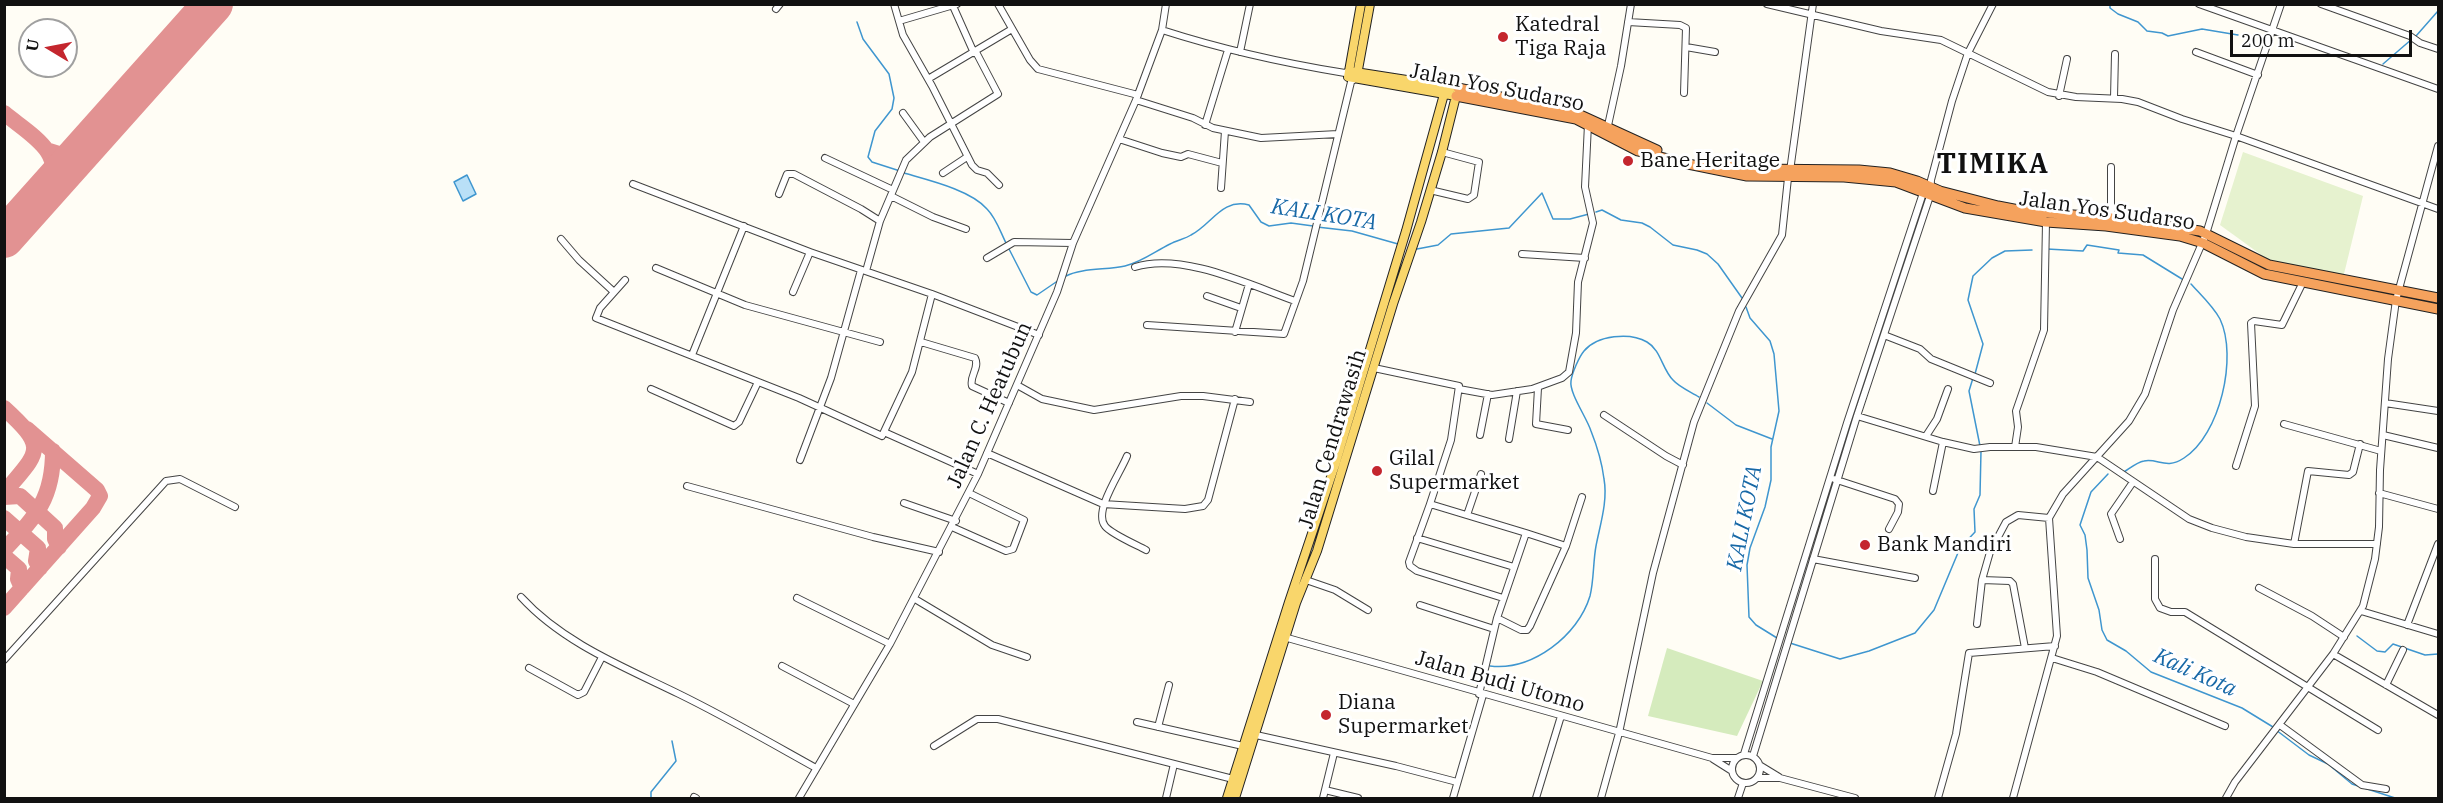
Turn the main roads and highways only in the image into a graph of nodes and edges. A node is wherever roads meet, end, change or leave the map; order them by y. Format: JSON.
{"nodes":[{"id":1,"x":1361,"y":4,"type":"edge"},
{"id":2,"x":1370,"y":4,"type":"edge"},
{"id":3,"x":1351,"y":75,"type":"junction"},
{"id":4,"x":1445,"y":91,"type":"junction"},
{"id":5,"x":1457,"y":92,"type":"junction"},
{"id":6,"x":1607,"y":129,"type":"junction"},
{"id":7,"x":1928,"y":188,"type":"junction"},
{"id":8,"x":1413,"y":204,"type":"junction"},
{"id":9,"x":1426,"y":207,"type":"junction"},
{"id":10,"x":2205,"y":238,"type":"junction"},
{"id":11,"x":2398,"y":295,"type":"junction"},
{"id":12,"x":2439,"y":298,"type":"edge"},
{"id":13,"x":1383,"y":301,"type":"junction"},
{"id":14,"x":1393,"y":304,"type":"junction"},
{"id":15,"x":2439,"y":309,"type":"edge"},
{"id":16,"x":1339,"y":467,"type":"junction"},
{"id":17,"x":1282,"y":636,"type":"junction"},
{"id":18,"x":1227,"y":798,"type":"edge"},
{"id":19,"x":1234,"y":798,"type":"edge"}],
"edges":[{"from":1,"to":3,"type":"main road"},
{"from":2,"to":3,"type":"main road"},
{"from":3,"to":4,"type":"main road","name":"Jalan Yos Sudarso"},
{"from":4,"to":5,"type":"main road","name":"Jalan Yos Sudarso"},
{"from":4,"to":8,"type":"main road","name":"Jalan Cendrawasih"},
{"from":5,"to":6,"type":"highway","name":"Jalan Yos Sudarso"},
{"from":5,"to":6,"type":"highway","name":"Jalan Yos Sudarso"},
{"from":5,"to":9,"type":"main road","name":"Jalan Cendrawasih"},
{"from":6,"to":7,"type":"highway","name":"Jalan Yos Sudarso"},
{"from":7,"to":10,"type":"highway","name":"Jalan Yos Sudarso"},
{"from":7,"to":10,"type":"highway","name":"Jalan Yos Sudarso"},
{"from":8,"to":9,"type":"main road"},
{"from":8,"to":13,"type":"main road","name":"Jalan Cendrawasih"},
{"from":9,"to":14,"type":"main road","name":"Jalan Cendrawasih"},
{"from":10,"to":11,"type":"highway","name":"Jalan Yos Sudarso"},
{"from":10,"to":11,"type":"highway","name":"Jalan Yos Sudarso"},
{"from":11,"to":12,"type":"highway","name":"Jalan Yos Sudarso"},
{"from":11,"to":15,"type":"highway","name":"Jalan Yos Sudarso"},
{"from":13,"to":14,"type":"main road"},
{"from":13,"to":16,"type":"main road","name":"Jalan Cendrawasih"},
{"from":14,"to":16,"type":"main road","name":"Jalan Cendrawasih"},
{"from":16,"to":17,"type":"main road","name":"Jalan Cendrawasih"},
{"from":16,"to":17,"type":"main road","name":"Jalan Cendrawasih"},
{"from":17,"to":18,"type":"main road","name":"Jalan Cendrawasih"},
{"from":17,"to":19,"type":"main road","name":"Jalan Cendrawasih"}]}
